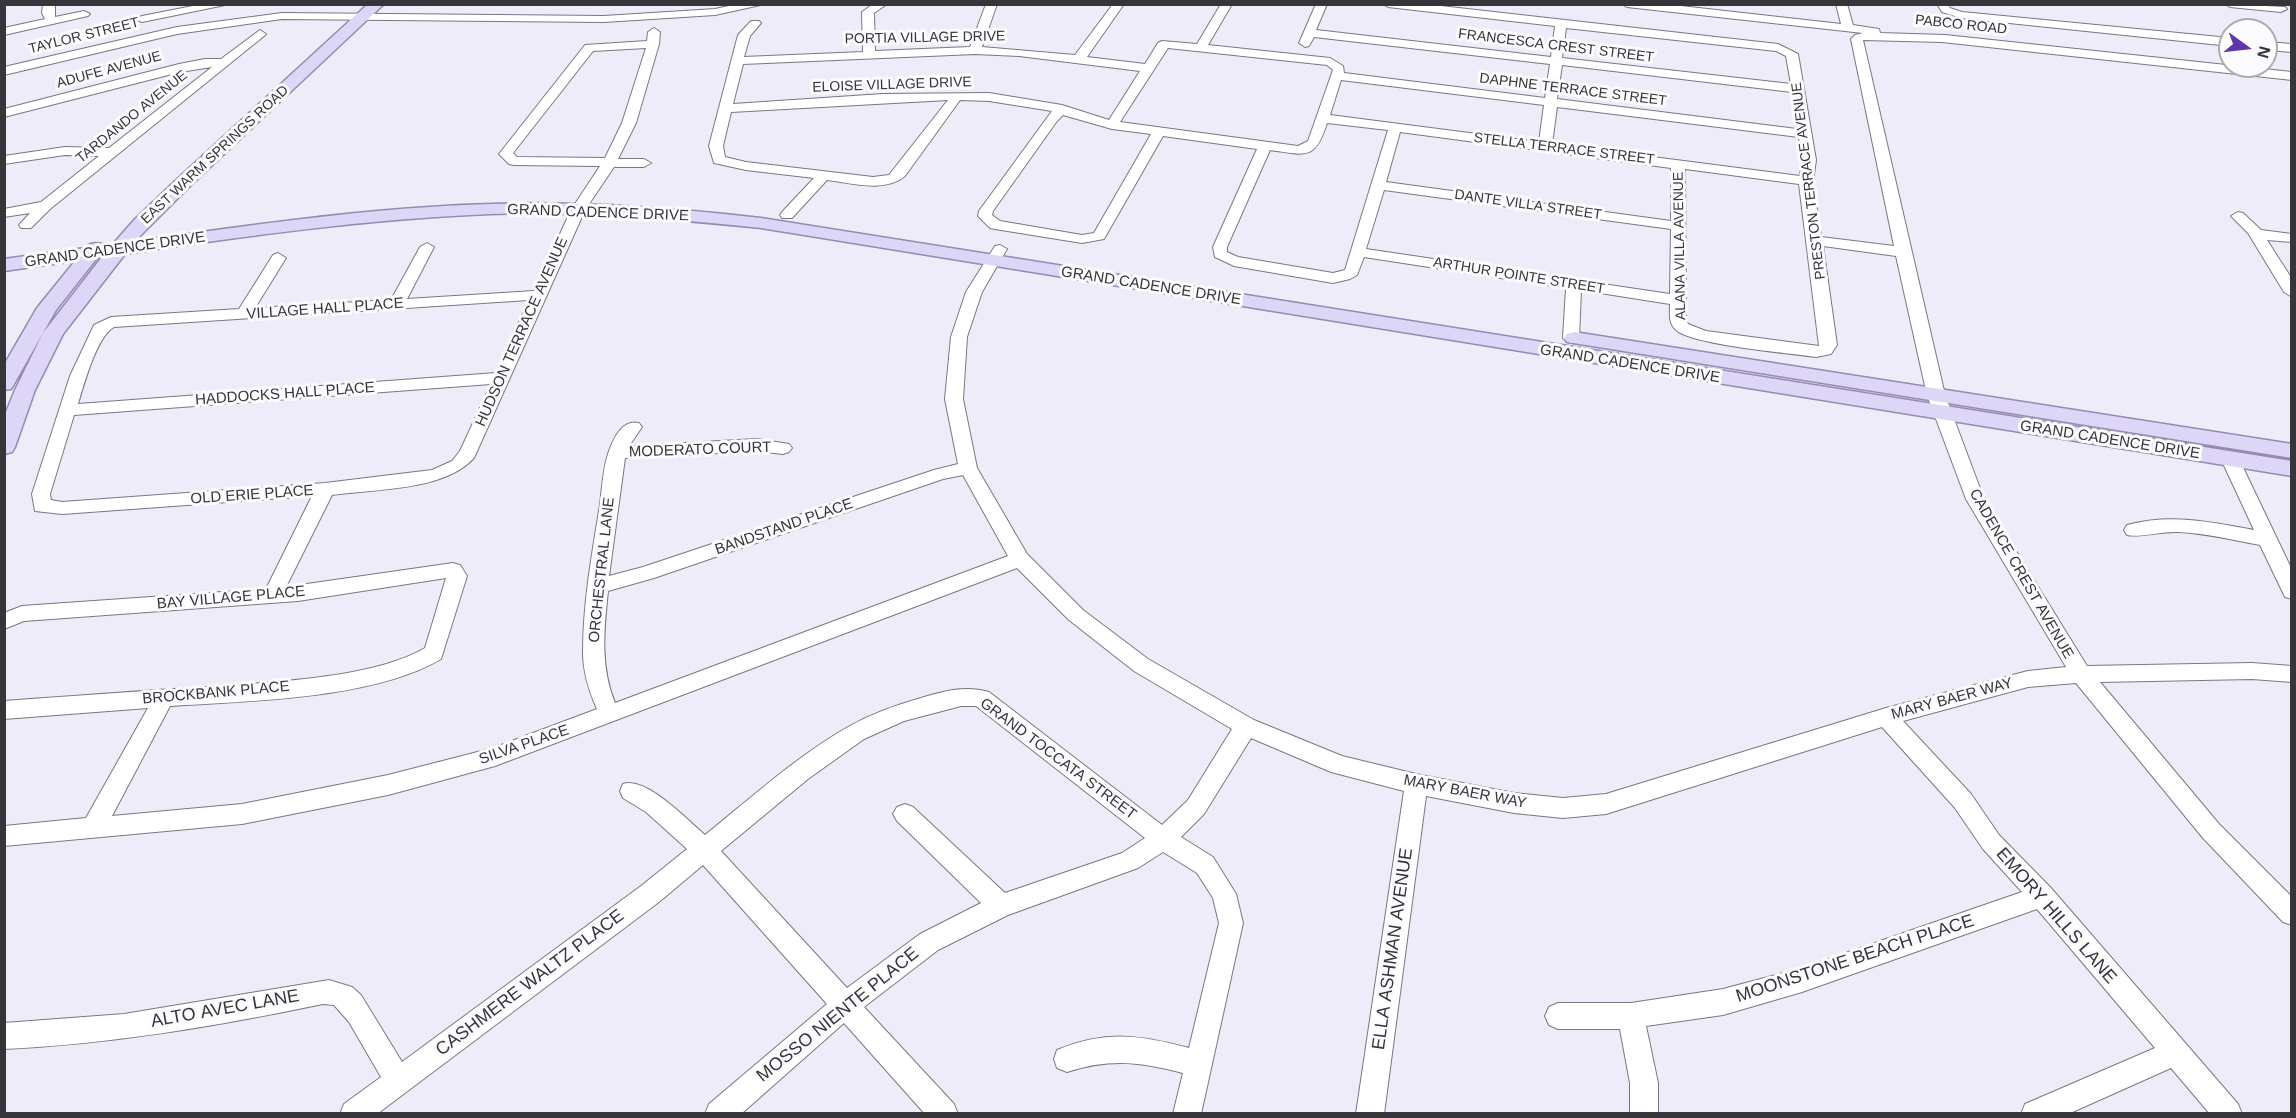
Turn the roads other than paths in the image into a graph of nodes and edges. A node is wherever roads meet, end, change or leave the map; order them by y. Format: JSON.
{"nodes":[{"id":1,"x":49,"y":4,"type":"edge"},
{"id":2,"x":141,"y":4,"type":"edge"},
{"id":3,"x":225,"y":4,"type":"edge"},
{"id":4,"x":760,"y":4,"type":"edge"},
{"id":5,"x":882,"y":4,"type":"edge"},
{"id":6,"x":992,"y":4,"type":"edge"},
{"id":7,"x":1119,"y":4,"type":"edge"},
{"id":8,"x":1227,"y":4,"type":"edge"},
{"id":9,"x":1322,"y":4,"type":"edge"},
{"id":10,"x":1388,"y":4,"type":"edge"},
{"id":11,"x":1628,"y":4,"type":"edge"},
{"id":12,"x":1841,"y":4,"type":"edge"},
{"id":13,"x":1942,"y":4,"type":"edge"},
{"id":14,"x":2230,"y":4,"type":"edge"},
{"id":15,"x":2282,"y":10,"type":"edge"},
{"id":16,"x":363,"y":11,"type":"edge"},
{"id":17,"x":84,"y":14,"type":"dead end"},
{"id":18,"x":142,"y":19,"type":"junction"},
{"id":19,"x":52,"y":22,"type":"junction"},
{"id":20,"x":755,"y":23,"type":"dead end"},
{"id":21,"x":1561,"y":23,"type":"junction"},
{"id":22,"x":1848,"y":28,"type":"junction"},
{"id":23,"x":4,"y":32,"type":"edge"},
{"id":24,"x":1310,"y":33,"type":"junction"},
{"id":25,"x":155,"y":34,"type":"junction"},
{"id":26,"x":260,"y":34,"type":"dead end"},
{"id":27,"x":1945,"y":39,"type":"junction"},
{"id":28,"x":2218,"y":41,"type":"edge"},
{"id":29,"x":1202,"y":46,"type":"junction"},
{"id":30,"x":975,"y":50,"type":"junction"},
{"id":31,"x":869,"y":54,"type":"junction"},
{"id":32,"x":1298,"y":58,"type":"junction"},
{"id":33,"x":1079,"y":59,"type":"junction"},
{"id":34,"x":739,"y":61,"type":"junction"},
{"id":35,"x":1556,"y":61,"type":"junction"},
{"id":36,"x":223,"y":63,"type":"junction"},
{"id":37,"x":1147,"y":68,"type":"junction"},
{"id":38,"x":4,"y":71,"type":"edge"},
{"id":39,"x":1337,"y":71,"type":"junction"},
{"id":40,"x":2292,"y":76,"type":"edge"},
{"id":41,"x":280,"y":77,"type":"junction"},
{"id":42,"x":1798,"y":89,"type":"junction"},
{"id":43,"x":956,"y":96,"type":"junction"},
{"id":44,"x":1551,"y":102,"type":"junction"},
{"id":45,"x":726,"y":108,"type":"junction"},
{"id":46,"x":1062,"y":109,"type":"junction"},
{"id":47,"x":4,"y":113,"type":"edge"},
{"id":48,"x":1322,"y":118,"type":"junction"},
{"id":49,"x":251,"y":121,"type":"junction"},
{"id":50,"x":1112,"y":125,"type":"junction"},
{"id":51,"x":1395,"y":128,"type":"junction"},
{"id":52,"x":1159,"y":132,"type":"junction"},
{"id":53,"x":1805,"y":134,"type":"junction"},
{"id":54,"x":1265,"y":147,"type":"junction"},
{"id":55,"x":1545,"y":147,"type":"junction"},
{"id":56,"x":113,"y":152,"type":"junction"},
{"id":57,"x":4,"y":160,"type":"edge"},
{"id":58,"x":609,"y":163,"type":"junction"},
{"id":59,"x":644,"y":163,"type":"dead end"},
{"id":60,"x":1678,"y":164,"type":"junction"},
{"id":61,"x":825,"y":174,"type":"junction"},
{"id":62,"x":1806,"y":180,"type":"junction"},
{"id":63,"x":1379,"y":185,"type":"junction"},
{"id":64,"x":581,"y":204,"type":"junction"},
{"id":65,"x":45,"y":206,"type":"junction"},
{"id":66,"x":4,"y":213,"type":"edge"},
{"id":67,"x":787,"y":215,"type":"junction"},
{"id":68,"x":2238,"y":216,"type":"dead end"},
{"id":69,"x":26,"y":225,"type":"dead end"},
{"id":70,"x":1678,"y":226,"type":"junction"},
{"id":71,"x":132,"y":234,"type":"junction"},
{"id":72,"x":2257,"y":234,"type":"junction"},
{"id":73,"x":2292,"y":238,"type":"edge"},
{"id":74,"x":1814,"y":241,"type":"junction"},
{"id":75,"x":111,"y":244,"type":"junction"},
{"id":76,"x":427,"y":247,"type":"dead end"},
{"id":77,"x":4,"y":250,"type":"edge"},
{"id":78,"x":1359,"y":252,"type":"junction"},
{"id":79,"x":1903,"y":252,"type":"junction"},
{"id":80,"x":90,"y":253,"type":"junction"},
{"id":81,"x":997,"y":255,"type":"junction"},
{"id":82,"x":278,"y":258,"type":"dead end"},
{"id":83,"x":4,"y":265,"type":"edge"},
{"id":84,"x":1574,"y":285,"type":"junction"},
{"id":85,"x":2292,"y":292,"type":"edge"},
{"id":86,"x":539,"y":295,"type":"junction"},
{"id":87,"x":1678,"y":300,"type":"junction"},
{"id":88,"x":396,"y":305,"type":"junction"},
{"id":89,"x":243,"y":315,"type":"junction"},
{"id":90,"x":1682,"y":327,"type":"joint"},
{"id":91,"x":1571,"y":338,"type":"junction"},
{"id":92,"x":502,"y":378,"type":"junction"},
{"id":93,"x":4,"y":384,"type":"edge"},
{"id":94,"x":1940,"y":404,"type":"junction"},
{"id":95,"x":67,"y":410,"type":"junction"},
{"id":96,"x":633,"y":427,"type":"dead end"},
{"id":97,"x":4,"y":447,"type":"edge"},
{"id":98,"x":783,"y":448,"type":"dead end"},
{"id":99,"x":2292,"y":451,"type":"edge"},
{"id":100,"x":617,"y":453,"type":"junction"},
{"id":101,"x":2230,"y":459,"type":"junction"},
{"id":102,"x":458,"y":465,"type":"joint"},
{"id":103,"x":968,"y":468,"type":"junction"},
{"id":104,"x":2292,"y":469,"type":"edge"},
{"id":105,"x":326,"y":489,"type":"junction"},
{"id":106,"x":2134,"y":530,"type":"dead end"},
{"id":107,"x":2266,"y":539,"type":"junction"},
{"id":108,"x":1020,"y":559,"type":"junction"},
{"id":109,"x":599,"y":585,"type":"junction"},
{"id":110,"x":2292,"y":592,"type":"edge"},
{"id":111,"x":272,"y":596,"type":"junction"},
{"id":112,"x":6,"y":620,"type":"edge"},
{"id":113,"x":426,"y":661,"type":"joint"},
{"id":114,"x":2081,"y":674,"type":"junction"},
{"id":115,"x":2292,"y":674,"type":"edge"},
{"id":116,"x":164,"y":698,"type":"junction"},
{"id":117,"x":4,"y":710,"type":"edge"},
{"id":118,"x":610,"y":715,"type":"junction"},
{"id":119,"x":1886,"y":717,"type":"junction"},
{"id":120,"x":1246,"y":726,"type":"junction"},
{"id":121,"x":1416,"y":784,"type":"junction"},
{"id":122,"x":631,"y":791,"type":"dead end"},
{"id":123,"x":905,"y":814,"type":"dead end"},
{"id":124,"x":93,"y":828,"type":"junction"},
{"id":125,"x":4,"y":836,"type":"edge"},
{"id":126,"x":1163,"y":839,"type":"junction"},
{"id":127,"x":705,"y":850,"type":"junction"},
{"id":128,"x":2042,"y":896,"type":"junction"},
{"id":129,"x":1001,"y":906,"type":"junction"},
{"id":130,"x":2292,"y":914,"type":"edge"},
{"id":131,"x":846,"y":1005,"type":"junction"},
{"id":132,"x":1558,"y":1016,"type":"dead end"},
{"id":133,"x":1631,"y":1016,"type":"junction"},
{"id":134,"x":4,"y":1036,"type":"edge"},
{"id":135,"x":2175,"y":1053,"type":"junction"},
{"id":136,"x":1067,"y":1059,"type":"dead end"},
{"id":137,"x":1198,"y":1064,"type":"junction"},
{"id":138,"x":398,"y":1081,"type":"junction"},
{"id":139,"x":354,"y":1113,"type":"edge"},
{"id":140,"x":719,"y":1113,"type":"edge"},
{"id":141,"x":944,"y":1113,"type":"edge"},
{"id":142,"x":1187,"y":1113,"type":"edge"},
{"id":143,"x":1370,"y":1113,"type":"edge"},
{"id":144,"x":1644,"y":1113,"type":"edge"},
{"id":145,"x":2036,"y":1113,"type":"edge"},
{"id":146,"x":2228,"y":1113,"type":"edge"}],
"edges":[{"from":1,"to":19,"type":"street"},
{"from":2,"to":18,"type":"street"},
{"from":3,"to":18,"type":"street"},
{"from":4,"to":16,"type":"street"},
{"from":5,"to":31,"type":"street"},
{"from":6,"to":30,"type":"street"},
{"from":7,"to":33,"type":"street"},
{"from":8,"to":29,"type":"street"},
{"from":9,"to":24,"type":"street"},
{"from":10,"to":21,"type":"street"},
{"from":11,"to":22,"type":"street","name":"PABCO ROAD"},
{"from":12,"to":22,"type":"street"},
{"from":13,"to":28,"type":"street"},
{"from":14,"to":15,"type":"street"},
{"from":16,"to":25,"type":"street","name":"TAYLOR STREET"},
{"from":16,"to":41,"type":"main road","name":"EAST WARM SPRINGS ROAD"},
{"from":16,"to":49,"type":"main road","name":"EAST WARM SPRINGS ROAD"},
{"from":17,"to":19,"type":"street"},
{"from":18,"to":25,"type":"street"},
{"from":19,"to":23,"type":"street"},
{"from":20,"to":34,"type":"street"},
{"from":21,"to":35,"type":"street"},
{"from":21,"to":42,"type":"street","name":"PRESTON TERRACE AVENUE"},
{"from":22,"to":27,"type":"street","name":"PABCO ROAD"},
{"from":24,"to":32,"type":"street"},
{"from":24,"to":35,"type":"street","name":"FRANCESCA CREST STREET"},
{"from":25,"to":38,"type":"street","name":"TAYLOR STREET"},
{"from":26,"to":36,"type":"street","name":"TARDANDO AVENUE"},
{"from":27,"to":40,"type":"street","name":"PABCO ROAD"},
{"from":27,"to":79,"type":"street","name":"CADENCE CREST AVENUE"},
{"from":29,"to":32,"type":"street","name":"DAPHNE TERRACE STREET"},
{"from":29,"to":37,"type":"street","name":"DAPHNE TERRACE STREET"},
{"from":30,"to":31,"type":"street","name":"PORTIA VILLAGE DRIVE"},
{"from":30,"to":33,"type":"street","name":"PORTIA VILLAGE DRIVE"},
{"from":31,"to":34,"type":"street","name":"PORTIA VILLAGE DRIVE"},
{"from":32,"to":39,"type":"street","name":"DAPHNE TERRACE STREET"},
{"from":33,"to":37,"type":"street","name":"PORTIA VILLAGE DRIVE"},
{"from":34,"to":45,"type":"street"},
{"from":35,"to":42,"type":"street","name":"FRANCESCA CREST STREET"},
{"from":35,"to":44,"type":"street"},
{"from":36,"to":47,"type":"street","name":"ADUFE AVENUE"},
{"from":36,"to":56,"type":"street","name":"TARDANDO AVENUE"},
{"from":37,"to":50,"type":"street"},
{"from":39,"to":44,"type":"street","name":"DAPHNE TERRACE STREET"},
{"from":39,"to":48,"type":"street"},
{"from":41,"to":49,"type":"main road"},
{"from":41,"to":75,"type":"main road","name":"EAST WARM SPRINGS ROAD"},
{"from":42,"to":53,"type":"street","name":"PRESTON TERRACE AVENUE"},
{"from":43,"to":45,"type":"street","name":"ELOISE VILLAGE DRIVE"},
{"from":43,"to":46,"type":"street","name":"ELOISE VILLAGE DRIVE"},
{"from":43,"to":61,"type":"street"},
{"from":44,"to":53,"type":"street","name":"DAPHNE TERRACE STREET"},
{"from":44,"to":55,"type":"street"},
{"from":45,"to":61,"type":"street"},
{"from":46,"to":50,"type":"street","name":"ELOISE VILLAGE DRIVE"},
{"from":46,"to":52,"type":"street"},
{"from":48,"to":51,"type":"street","name":"STELLA TERRACE STREET"},
{"from":48,"to":54,"type":"street","name":"ELOISE VILLAGE DRIVE"},
{"from":49,"to":71,"type":"main road","name":"EAST WARM SPRINGS ROAD"},
{"from":50,"to":52,"type":"street","name":"ELOISE VILLAGE DRIVE"},
{"from":51,"to":55,"type":"street","name":"STELLA TERRACE STREET"},
{"from":51,"to":63,"type":"street"},
{"from":52,"to":54,"type":"street","name":"ELOISE VILLAGE DRIVE"},
{"from":53,"to":62,"type":"street","name":"PRESTON TERRACE AVENUE"},
{"from":54,"to":78,"type":"street"},
{"from":55,"to":60,"type":"street","name":"STELLA TERRACE STREET"},
{"from":56,"to":57,"type":"street"},
{"from":56,"to":65,"type":"street","name":"TARDANDO AVENUE"},
{"from":58,"to":58,"type":"street","name":"HUDSON TERRACE AVENUE"},
{"from":58,"to":59,"type":"street"},
{"from":58,"to":64,"type":"street","name":"HUDSON TERRACE AVENUE"},
{"from":60,"to":62,"type":"street","name":"STELLA TERRACE STREET"},
{"from":60,"to":70,"type":"street","name":"ALANA VILLA AVENUE"},
{"from":61,"to":67,"type":"street"},
{"from":62,"to":74,"type":"street","name":"PRESTON TERRACE AVENUE"},
{"from":63,"to":70,"type":"street","name":"DANTE VILLA STREET"},
{"from":63,"to":78,"type":"street"},
{"from":64,"to":67,"type":"main road","name":"GRAND CADENCE DRIVE"},
{"from":64,"to":71,"type":"main road","name":"GRAND CADENCE DRIVE"},
{"from":64,"to":75,"type":"main road","name":"GRAND CADENCE DRIVE"},
{"from":64,"to":81,"type":"main road","name":"GRAND CADENCE DRIVE"},
{"from":64,"to":86,"type":"street","name":"HUDSON TERRACE AVENUE"},
{"from":65,"to":66,"type":"street"},
{"from":65,"to":69,"type":"street","name":"TARDANDO AVENUE"},
{"from":67,"to":81,"type":"main road","name":"GRAND CADENCE DRIVE"},
{"from":68,"to":72,"type":"street"},
{"from":70,"to":87,"type":"street","name":"ALANA VILLA AVENUE"},
{"from":71,"to":75,"type":"main road","name":"GRAND CADENCE DRIVE"},
{"from":72,"to":73,"type":"street"},
{"from":72,"to":85,"type":"street"},
{"from":74,"to":79,"type":"street"},
{"from":74,"to":90,"type":"street","name":"PRESTON TERRACE AVENUE"},
{"from":75,"to":77,"type":"main road","name":"GRAND CADENCE DRIVE"},
{"from":75,"to":80,"type":"main road","name":"GRAND CADENCE DRIVE"},
{"from":75,"to":97,"type":"main road","name":"EAST WARM SPRINGS ROAD"},
{"from":76,"to":88,"type":"street"},
{"from":78,"to":84,"type":"street","name":"ARTHUR POINTE STREET"},
{"from":79,"to":94,"type":"street","name":"CADENCE CREST AVENUE"},
{"from":80,"to":83,"type":"main road","name":"GRAND CADENCE DRIVE"},
{"from":80,"to":93,"type":"main road"},
{"from":81,"to":91,"type":"main road","name":"GRAND CADENCE DRIVE"},
{"from":81,"to":94,"type":"main road","name":"GRAND CADENCE DRIVE"},
{"from":81,"to":103,"type":"street","name":"MARY BAER WAY"},
{"from":82,"to":89,"type":"street"},
{"from":84,"to":87,"type":"street","name":"ARTHUR POINTE STREET"},
{"from":84,"to":91,"type":"street"},
{"from":86,"to":88,"type":"street","name":"VILLAGE HALL PLACE"},
{"from":86,"to":92,"type":"street","name":"HUDSON TERRACE AVENUE"},
{"from":87,"to":90,"type":"street","name":"ALANA VILLA AVENUE"},
{"from":88,"to":89,"type":"street","name":"VILLAGE HALL PLACE"},
{"from":89,"to":95,"type":"street","name":"VILLAGE HALL PLACE"},
{"from":91,"to":94,"type":"main road","name":"GRAND CADENCE DRIVE"},
{"from":92,"to":95,"type":"street","name":"HADDOCKS HALL PLACE"},
{"from":92,"to":102,"type":"street","name":"HUDSON TERRACE AVENUE"},
{"from":94,"to":99,"type":"main road","name":"GRAND CADENCE DRIVE"},
{"from":94,"to":101,"type":"main road","name":"GRAND CADENCE DRIVE"},
{"from":94,"to":114,"type":"street","name":"CADENCE CREST AVENUE"},
{"from":95,"to":105,"type":"street","name":"OLD ERIE PLACE"},
{"from":96,"to":100,"type":"street","name":"ORCHESTRAL LANE"},
{"from":98,"to":100,"type":"street","name":"MODERATO COURT"},
{"from":100,"to":109,"type":"street","name":"ORCHESTRAL LANE"},
{"from":101,"to":104,"type":"main road","name":"GRAND CADENCE DRIVE"},
{"from":101,"to":107,"type":"street"},
{"from":102,"to":105,"type":"street","name":"OLD ERIE PLACE"},
{"from":103,"to":108,"type":"street","name":"MARY BAER WAY"},
{"from":103,"to":109,"type":"street","name":"BANDSTAND PLACE"},
{"from":105,"to":111,"type":"street"},
{"from":106,"to":107,"type":"street"},
{"from":107,"to":110,"type":"street"},
{"from":108,"to":118,"type":"street","name":"SILVA PLACE"},
{"from":108,"to":120,"type":"street","name":"MARY BAER WAY"},
{"from":109,"to":118,"type":"street","name":"ORCHESTRAL LANE"},
{"from":111,"to":112,"type":"street","name":"BAY VILLAGE PLACE"},
{"from":111,"to":113,"type":"street","name":"BAY VILLAGE PLACE"},
{"from":113,"to":116,"type":"street","name":"BROCKBANK PLACE"},
{"from":114,"to":115,"type":"street","name":"MARY BAER WAY"},
{"from":114,"to":119,"type":"street","name":"MARY BAER WAY"},
{"from":114,"to":130,"type":"street","name":"CADENCE CREST AVENUE"},
{"from":116,"to":117,"type":"street","name":"BROCKBANK PLACE"},
{"from":116,"to":124,"type":"street"},
{"from":118,"to":124,"type":"street","name":"SILVA PLACE"},
{"from":119,"to":121,"type":"street","name":"MARY BAER WAY"},
{"from":119,"to":128,"type":"street","name":"EMORY HILLS LANE"},
{"from":120,"to":121,"type":"street","name":"MARY BAER WAY"},
{"from":120,"to":126,"type":"street","name":"MOSSO NIENTE PLACE"},
{"from":121,"to":143,"type":"street","name":"ELLA ASHMAN AVENUE"},
{"from":122,"to":127,"type":"street"},
{"from":123,"to":129,"type":"street"},
{"from":124,"to":125,"type":"street","name":"SILVA PLACE"},
{"from":126,"to":127,"type":"street","name":"GRAND TOCCATA STREET"},
{"from":126,"to":129,"type":"street","name":"MOSSO NIENTE PLACE"},
{"from":126,"to":137,"type":"street","name":"GRAND TOCCATA STREET"},
{"from":127,"to":131,"type":"street"},
{"from":127,"to":138,"type":"street","name":"CASHMERE WALTZ PLACE"},
{"from":128,"to":133,"type":"street","name":"MOONSTONE BEACH PLACE"},
{"from":128,"to":135,"type":"street","name":"EMORY HILLS LANE"},
{"from":129,"to":131,"type":"street","name":"MOSSO NIENTE PLACE"},
{"from":131,"to":140,"type":"street","name":"MOSSO NIENTE PLACE"},
{"from":131,"to":141,"type":"street"},
{"from":132,"to":133,"type":"street","name":"MOONSTONE BEACH PLACE"},
{"from":133,"to":144,"type":"street"},
{"from":134,"to":138,"type":"street","name":"ALTO AVEC LANE"},
{"from":135,"to":145,"type":"street"},
{"from":135,"to":146,"type":"street","name":"EMORY HILLS LANE"},
{"from":136,"to":137,"type":"street"},
{"from":137,"to":142,"type":"street","name":"GRAND TOCCATA STREET"},
{"from":138,"to":139,"type":"street","name":"CASHMERE WALTZ PLACE"}]}
